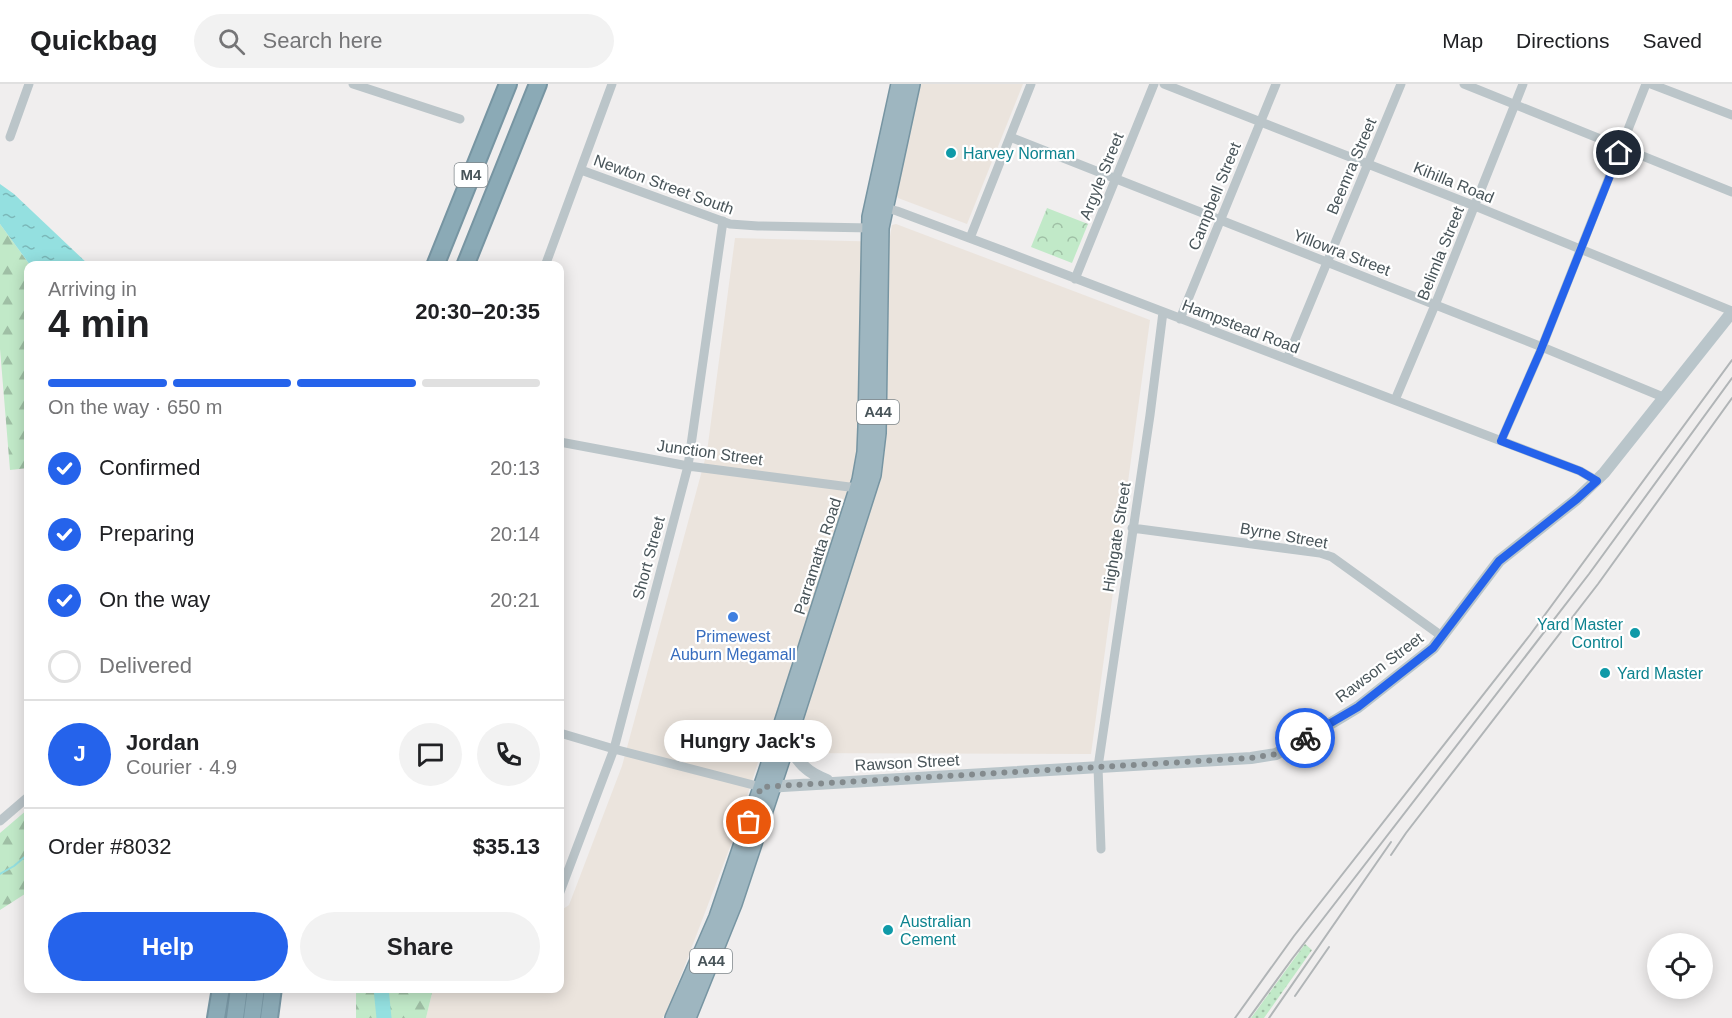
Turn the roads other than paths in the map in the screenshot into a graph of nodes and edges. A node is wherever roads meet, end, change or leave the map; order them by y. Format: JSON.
{"nodes":[{"id":1,"x":29,"y":84,"type":"edge"},
{"id":2,"x":353,"y":84,"type":"edge"},
{"id":3,"x":508,"y":84,"type":"edge"},
{"id":4,"x":538,"y":84,"type":"edge"},
{"id":5,"x":612,"y":84,"type":"edge"},
{"id":6,"x":899,"y":84,"type":"edge"},
{"id":7,"x":912,"y":84,"type":"edge"},
{"id":8,"x":1031,"y":84,"type":"edge"},
{"id":9,"x":1154,"y":84,"type":"edge"},
{"id":10,"x":1164,"y":84,"type":"edge"},
{"id":11,"x":1276,"y":84,"type":"edge"},
{"id":12,"x":1401,"y":84,"type":"edge"},
{"id":13,"x":1464,"y":84,"type":"edge"},
{"id":14,"x":1524,"y":84,"type":"edge"},
{"id":15,"x":1646,"y":84,"type":"edge"},
{"id":16,"x":1651,"y":84,"type":"edge"},
{"id":17,"x":1515,"y":104,"type":"junction"},
{"id":18,"x":1732,"y":115,"type":"edge"},
{"id":19,"x":460,"y":119,"type":"dead end"},
{"id":20,"x":1260,"y":122,"type":"junction"},
{"id":21,"x":10,"y":137,"type":"dead end"},
{"id":22,"x":1010,"y":137,"type":"junction"},
{"id":23,"x":1622,"y":147,"type":"junction"},
{"id":24,"x":1369,"y":164,"type":"junction"},
{"id":25,"x":581,"y":170,"type":"junction"},
{"id":26,"x":1116,"y":178,"type":"junction"},
{"id":27,"x":1732,"y":192,"type":"edge"},
{"id":28,"x":1475,"y":206,"type":"junction"},
{"id":29,"x":878,"y":207,"type":"junction"},
{"id":30,"x":1221,"y":220,"type":"junction"},
{"id":31,"x":723,"y":221,"type":"junction"},
{"id":32,"x":875,"y":228,"type":"junction"},
{"id":33,"x":970,"y":238,"type":"junction"},
{"id":34,"x":1581,"y":248,"type":"junction"},
{"id":35,"x":437,"y":261,"type":"edge"},
{"id":36,"x":467,"y":261,"type":"edge"},
{"id":37,"x":547,"y":261,"type":"edge"},
{"id":38,"x":1328,"y":263,"type":"junction"},
{"id":39,"x":1076,"y":279,"type":"junction"},
{"id":40,"x":1435,"y":305,"type":"junction"},
{"id":41,"x":1732,"y":311,"type":"edge"},
{"id":42,"x":1163,"y":312,"type":"junction"},
{"id":43,"x":1180,"y":319,"type":"junction"},
{"id":44,"x":1542,"y":347,"type":"junction"},
{"id":45,"x":1287,"y":359,"type":"junction"},
{"id":46,"x":1663,"y":397,"type":"junction"},
{"id":47,"x":1395,"y":400,"type":"junction"},
{"id":48,"x":1501,"y":441,"type":"junction"},
{"id":49,"x":564,"y":443,"type":"edge"},
{"id":50,"x":688,"y":466,"type":"junction"},
{"id":51,"x":1597,"y":481,"type":"junction"},
{"id":52,"x":858,"y":488,"type":"junction"},
{"id":53,"x":1132,"y":528,"type":"junction"},
{"id":54,"x":1443,"y":637,"type":"junction"},
{"id":55,"x":564,"y":734,"type":"edge"},
{"id":56,"x":787,"y":744,"type":"junction"},
{"id":57,"x":614,"y":749,"type":"junction"},
{"id":58,"x":1098,"y":767,"type":"junction"},
{"id":59,"x":831,"y":782,"type":"junction"},
{"id":60,"x":767,"y":787,"type":"junction"},
{"id":61,"x":24,"y":801,"type":"edge"},
{"id":62,"x":0,"y":821,"type":"edge"},
{"id":63,"x":1101,"y":849,"type":"dead end"},
{"id":64,"x":564,"y":881,"type":"edge"},
{"id":65,"x":220,"y":993,"type":"edge"},
{"id":66,"x":238,"y":993,"type":"edge"},
{"id":67,"x":255,"y":993,"type":"edge"},
{"id":68,"x":272,"y":993,"type":"edge"},
{"id":69,"x":216,"y":1018,"type":"edge"},
{"id":70,"x":235,"y":1018,"type":"edge"},
{"id":71,"x":252,"y":1018,"type":"edge"},
{"id":72,"x":270,"y":1018,"type":"edge"},
{"id":73,"x":673,"y":1018,"type":"edge"},
{"id":74,"x":688,"y":1018,"type":"edge"}],
"edges":[{"from":1,"to":21,"type":"street"},
{"from":2,"to":19,"type":"street"},
{"from":3,"to":35,"type":"highway","number":"M4"},
{"from":4,"to":36,"type":"highway","number":"M4"},
{"from":5,"to":25,"type":"street"},
{"from":6,"to":29,"type":"highway","name":"Parramatta Road","number":"A44"},
{"from":7,"to":29,"type":"highway","name":"Parramatta Road","number":"A44"},
{"from":8,"to":22,"type":"street"},
{"from":9,"to":26,"type":"street","name":"Argyle Street"},
{"from":10,"to":20,"type":"street","name":"Kihilla Road"},
{"from":11,"to":20,"type":"street","name":"Campbell Street"},
{"from":12,"to":24,"type":"street","name":"Beemra Street"},
{"from":13,"to":17,"type":"street"},
{"from":14,"to":17,"type":"street","name":"Belimla Street"},
{"from":15,"to":23,"type":"street"},
{"from":16,"to":18,"type":"street"},
{"from":17,"to":23,"type":"street"},
{"from":17,"to":28,"type":"street","name":"Belimla Street"},
{"from":20,"to":24,"type":"street","name":"Kihilla Road"},
{"from":20,"to":30,"type":"street","name":"Campbell Street"},
{"from":22,"to":26,"type":"street","name":"Yillowra Street"},
{"from":22,"to":33,"type":"street"},
{"from":23,"to":27,"type":"street"},
{"from":23,"to":34,"type":"street"},
{"from":24,"to":28,"type":"street","name":"Kihilla Road"},
{"from":24,"to":38,"type":"street","name":"Beemra Street"},
{"from":25,"to":31,"type":"street","name":"Newton Street South"},
{"from":25,"to":37,"type":"street"},
{"from":26,"to":30,"type":"street","name":"Yillowra Street"},
{"from":26,"to":39,"type":"street","name":"Argyle Street"},
{"from":28,"to":34,"type":"street","name":"Kihilla Road"},
{"from":28,"to":40,"type":"street","name":"Belimla Street"},
{"from":29,"to":32,"type":"highway","name":"Parramatta Road","number":"A44"},
{"from":29,"to":33,"type":"street","name":"Hampstead Road"},
{"from":30,"to":38,"type":"street","name":"Yillowra Street"},
{"from":30,"to":43,"type":"street","name":"Campbell Street"},
{"from":31,"to":32,"type":"street","name":"Newton Street South"},
{"from":31,"to":50,"type":"street","name":"Short Street"},
{"from":32,"to":52,"type":"highway","name":"Parramatta Road","number":"A44"},
{"from":32,"to":56,"type":"highway","name":"Parramatta Road","number":"A44"},
{"from":33,"to":39,"type":"street","name":"Hampstead Road"},
{"from":34,"to":41,"type":"street","name":"Kihilla Road"},
{"from":34,"to":44,"type":"street"},
{"from":38,"to":40,"type":"street","name":"Yillowra Street"},
{"from":38,"to":45,"type":"street","name":"Beemra Street"},
{"from":39,"to":42,"type":"street","name":"Hampstead Road"},
{"from":40,"to":44,"type":"street","name":"Yillowra Street"},
{"from":40,"to":47,"type":"street","name":"Belimla Street"},
{"from":41,"to":46,"type":"main road","name":"Rawson Street"},
{"from":42,"to":43,"type":"street","name":"Hampstead Road"},
{"from":42,"to":53,"type":"street","name":"Highgate Street"},
{"from":43,"to":45,"type":"street","name":"Hampstead Road"},
{"from":44,"to":46,"type":"street","name":"Yillowra Street"},
{"from":44,"to":48,"type":"street"},
{"from":45,"to":47,"type":"street","name":"Hampstead Road"},
{"from":46,"to":51,"type":"main road","name":"Rawson Street"},
{"from":47,"to":48,"type":"street","name":"Hampstead Road"},
{"from":48,"to":51,"type":"street","name":"Hampstead Road"},
{"from":49,"to":50,"type":"street","name":"Junction Street"},
{"from":50,"to":52,"type":"street","name":"Junction Street"},
{"from":50,"to":57,"type":"street","name":"Short Street"},
{"from":51,"to":54,"type":"main road","name":"Rawson Street"},
{"from":52,"to":60,"type":"highway","name":"Parramatta Road","number":"A44"},
{"from":53,"to":54,"type":"street","name":"Byrne Street"},
{"from":53,"to":58,"type":"street","name":"Highgate Street"},
{"from":54,"to":58,"type":"main road","name":"Rawson Street"},
{"from":55,"to":57,"type":"street"},
{"from":56,"to":59,"type":"main road"},
{"from":56,"to":60,"type":"highway","name":"Parramatta Road","number":"A44"},
{"from":57,"to":60,"type":"street"},
{"from":57,"to":64,"type":"street","name":"Short Street"},
{"from":58,"to":59,"type":"main road","name":"Rawson Street"},
{"from":58,"to":63,"type":"street","name":"Highgate Street"},
{"from":59,"to":60,"type":"main road","name":"Rawson Street"},
{"from":60,"to":73,"type":"highway","name":"Parramatta Road","number":"A44"},
{"from":60,"to":74,"type":"highway","name":"Parramatta Road","number":"A44"},
{"from":61,"to":62,"type":"street"},
{"from":65,"to":69,"type":"highway"},
{"from":66,"to":70,"type":"highway"},
{"from":67,"to":71,"type":"highway"},
{"from":68,"to":72,"type":"highway"}]}
